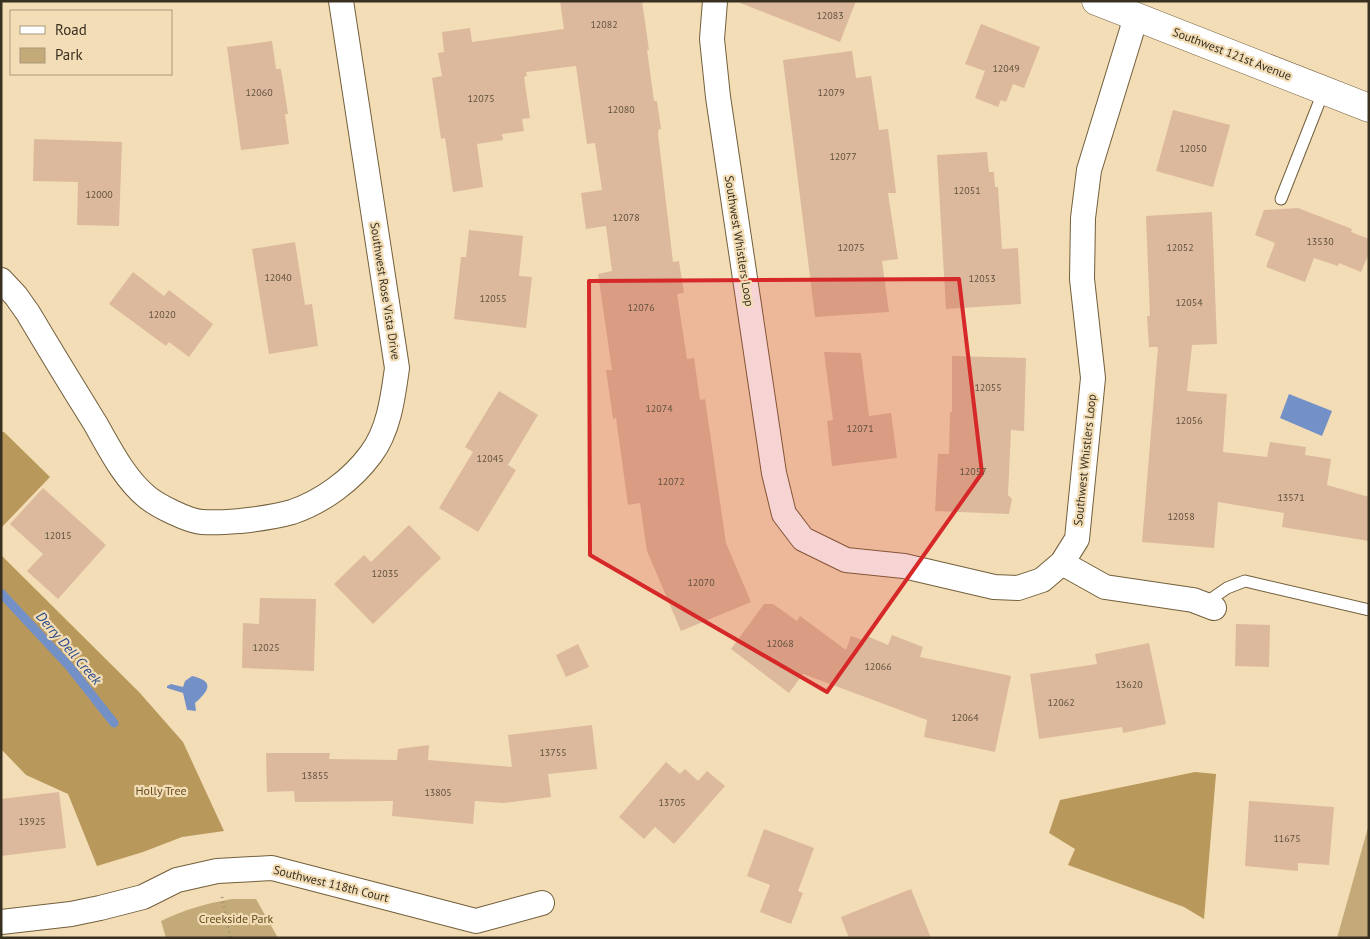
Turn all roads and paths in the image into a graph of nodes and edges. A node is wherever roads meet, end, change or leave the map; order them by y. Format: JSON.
{"nodes":[{"id":1,"x":341,"y":1,"type":"edge"},
{"id":2,"x":715,"y":1,"type":"edge"},
{"id":3,"x":1096,"y":1,"type":"edge"},
{"id":4,"x":1136,"y":17,"type":"junction"},
{"id":5,"x":1324,"y":90,"type":"junction"},
{"id":6,"x":1369,"y":108,"type":"edge"},
{"id":7,"x":1280,"y":199,"type":"dead end"},
{"id":8,"x":1,"y":280,"type":"edge"},
{"id":9,"x":1062,"y":563,"type":"junction"},
{"id":10,"x":1209,"y":606,"type":"joint"},
{"id":11,"x":1369,"y":610,"type":"edge"},
{"id":12,"x":217,"y":871,"type":"junction"},
{"id":13,"x":542,"y":903,"type":"dead end"},
{"id":14,"x":1,"y":922,"type":"edge"},
{"id":15,"x":230,"y":938,"type":"edge"}],
"edges":[{"from":1,"to":8,"type":"street","name":"Southwest Rose Vista Drive"},
{"from":2,"to":9,"type":"street","name":"Southwest Whistlers Loop"},
{"from":3,"to":4,"type":"main road","name":"Southwest 121st Avenue"},
{"from":4,"to":5,"type":"main road","name":"Southwest 121st Avenue"},
{"from":4,"to":9,"type":"street","name":"Southwest Whistlers Loop"},
{"from":5,"to":6,"type":"main road","name":"Southwest 121st Avenue"},
{"from":5,"to":7,"type":"lane"},
{"from":9,"to":10,"type":"street"},
{"from":10,"to":11,"type":"lane"},
{"from":12,"to":13,"type":"street","name":"Southwest 118th Court"},
{"from":12,"to":14,"type":"street","name":"Southwest 118th Court"},
{"from":12,"to":15,"type":"path"}]}
